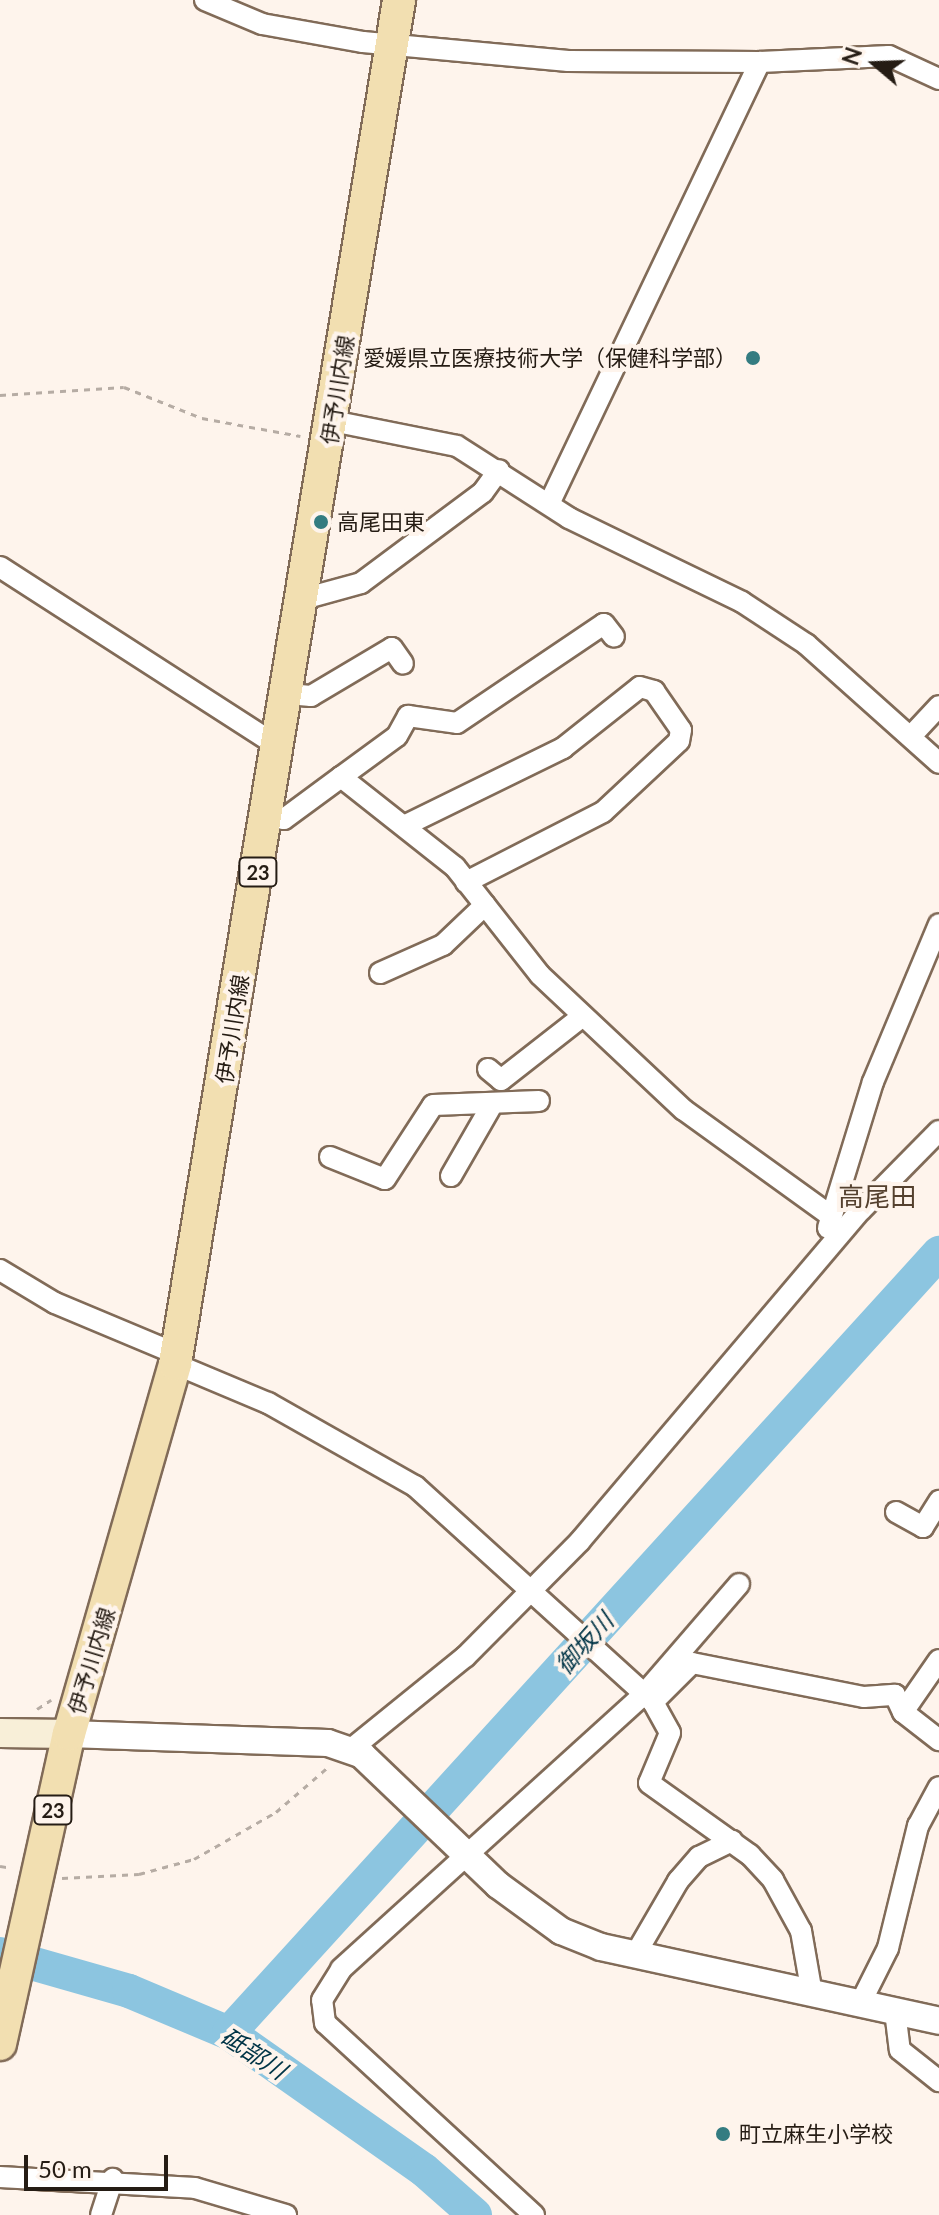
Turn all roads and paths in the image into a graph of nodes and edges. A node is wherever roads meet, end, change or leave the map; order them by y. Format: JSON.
{"nodes":[{"id":1,"x":205,"y":0,"type":"edge"},
{"id":2,"x":399,"y":0,"type":"edge"},
{"id":3,"x":392,"y":45,"type":"junction"},
{"id":4,"x":760,"y":62,"type":"junction"},
{"id":5,"x":939,"y":79,"type":"edge"},
{"id":6,"x":0,"y":395,"type":"edge"},
{"id":7,"x":330,"y":431,"type":"junction"},
{"id":8,"x":499,"y":470,"type":"junction"},
{"id":9,"x":549,"y":504,"type":"junction"},
{"id":10,"x":0,"y":567,"type":"edge"},
{"id":11,"x":303,"y":599,"type":"junction"},
{"id":12,"x":614,"y":637,"type":"dead end"},
{"id":13,"x":403,"y":664,"type":"dead end"},
{"id":14,"x":288,"y":694,"type":"junction"},
{"id":15,"x":939,"y":706,"type":"edge"},
{"id":16,"x":913,"y":734,"type":"junction"},
{"id":17,"x":279,"y":747,"type":"junction"},
{"id":18,"x":939,"y":763,"type":"edge"},
{"id":19,"x":341,"y":777,"type":"junction"},
{"id":20,"x":267,"y":816,"type":"junction"},
{"id":21,"x":406,"y":825,"type":"junction"},
{"id":22,"x":466,"y":882,"type":"junction"},
{"id":23,"x":485,"y":905,"type":"junction"},
{"id":24,"x":939,"y":924,"type":"edge"},
{"id":25,"x":380,"y":973,"type":"dead end"},
{"id":26,"x":583,"y":1016,"type":"junction"},
{"id":27,"x":539,"y":1101,"type":"dead end"},
{"id":28,"x":499,"y":1103,"type":"junction"},
{"id":29,"x":939,"y":1131,"type":"edge"},
{"id":30,"x":330,"y":1157,"type":"dead end"},
{"id":31,"x":451,"y":1176,"type":"dead end"},
{"id":32,"x":831,"y":1216,"type":"junction"},
{"id":33,"x":818,"y":1263,"type":"junction"},
{"id":34,"x":0,"y":1270,"type":"edge"},
{"id":35,"x":176,"y":1359,"type":"junction"},
{"id":36,"x":939,"y":1501,"type":"edge"},
{"id":37,"x":896,"y":1512,"type":"dead end"},
{"id":38,"x":739,"y":1584,"type":"dead end"},
{"id":39,"x":534,"y":1598,"type":"junction"},
{"id":40,"x":939,"y":1660,"type":"edge"},
{"id":41,"x":645,"y":1693,"type":"junction"},
{"id":42,"x":903,"y":1712,"type":"junction"},
{"id":43,"x":0,"y":1733,"type":"edge"},
{"id":44,"x":69,"y":1734,"type":"junction"},
{"id":45,"x":939,"y":1740,"type":"edge"},
{"id":46,"x":356,"y":1753,"type":"junction"},
{"id":47,"x":939,"y":1787,"type":"edge"},
{"id":48,"x":732,"y":1841,"type":"junction"},
{"id":49,"x":465,"y":1852,"type":"junction"},
{"id":50,"x":38,"y":1881,"type":"junction"},
{"id":51,"x":635,"y":1955,"type":"junction"},
{"id":52,"x":812,"y":1994,"type":"junction"},
{"id":53,"x":860,"y":2004,"type":"junction"},
{"id":54,"x":895,"y":2011,"type":"junction"},
{"id":55,"x":939,"y":2021,"type":"edge"},
{"id":56,"x":0,"y":2044,"type":"edge"},
{"id":57,"x":939,"y":2081,"type":"edge"},
{"id":58,"x":0,"y":2177,"type":"edge"},
{"id":59,"x":113,"y":2179,"type":"junction"},
{"id":60,"x":101,"y":2215,"type":"edge"},
{"id":61,"x":286,"y":2215,"type":"edge"},
{"id":62,"x":534,"y":2215,"type":"edge"}],
"edges":[{"from":1,"to":3,"type":"street"},
{"from":2,"to":3,"type":"main road","name":"伊予川内線","number":"23"},
{"from":3,"to":4,"type":"street"},
{"from":3,"to":7,"type":"main road","name":"伊予川内線","number":"23"},
{"from":4,"to":5,"type":"street"},
{"from":4,"to":9,"type":"street"},
{"from":6,"to":7,"type":"path"},
{"from":7,"to":8,"type":"street"},
{"from":7,"to":11,"type":"main road","name":"伊予川内線","number":"23"},
{"from":8,"to":9,"type":"street"},
{"from":8,"to":11,"type":"street"},
{"from":9,"to":16,"type":"street"},
{"from":10,"to":17,"type":"street"},
{"from":11,"to":14,"type":"main road","name":"伊予川内線","number":"23"},
{"from":12,"to":19,"type":"street"},
{"from":13,"to":14,"type":"street"},
{"from":14,"to":17,"type":"main road","name":"伊予川内線","number":"23"},
{"from":15,"to":16,"type":"street"},
{"from":16,"to":18,"type":"street"},
{"from":17,"to":20,"type":"main road","name":"伊予川内線","number":"23"},
{"from":19,"to":20,"type":"street"},
{"from":19,"to":21,"type":"street"},
{"from":20,"to":35,"type":"main road","name":"伊予川内線","number":"23"},
{"from":21,"to":22,"type":"street"},
{"from":21,"to":22,"type":"street"},
{"from":22,"to":23,"type":"street"},
{"from":23,"to":25,"type":"street"},
{"from":23,"to":26,"type":"street"},
{"from":24,"to":32,"type":"street"},
{"from":26,"to":28,"type":"street"},
{"from":26,"to":32,"type":"street"},
{"from":27,"to":28,"type":"street"},
{"from":28,"to":30,"type":"street"},
{"from":28,"to":31,"type":"street"},
{"from":29,"to":33,"type":"street"},
{"from":32,"to":33,"type":"street"},
{"from":33,"to":39,"type":"street"},
{"from":34,"to":35,"type":"street"},
{"from":35,"to":39,"type":"street"},
{"from":35,"to":44,"type":"main road","name":"伊予川内線","number":"23"},
{"from":36,"to":37,"type":"street"},
{"from":38,"to":41,"type":"street"},
{"from":39,"to":41,"type":"street"},
{"from":39,"to":46,"type":"street"},
{"from":40,"to":42,"type":"street"},
{"from":41,"to":42,"type":"street"},
{"from":41,"to":48,"type":"street"},
{"from":41,"to":49,"type":"street"},
{"from":42,"to":45,"type":"street"},
{"from":43,"to":44,"type":"main road"},
{"from":44,"to":46,"type":"street"},
{"from":44,"to":50,"type":"main road","name":"伊予川内線","number":"23"},
{"from":46,"to":49,"type":"street"},
{"from":46,"to":50,"type":"path"},
{"from":47,"to":53,"type":"street"},
{"from":48,"to":51,"type":"street"},
{"from":48,"to":52,"type":"street"},
{"from":49,"to":51,"type":"street"},
{"from":49,"to":62,"type":"street"},
{"from":50,"to":56,"type":"main road","name":"伊予川内線","number":"23"},
{"from":51,"to":52,"type":"street"},
{"from":52,"to":53,"type":"street"},
{"from":53,"to":54,"type":"street"},
{"from":54,"to":55,"type":"street"},
{"from":54,"to":57,"type":"street"},
{"from":58,"to":59,"type":"street"},
{"from":59,"to":60,"type":"street"},
{"from":59,"to":61,"type":"street"}]}
